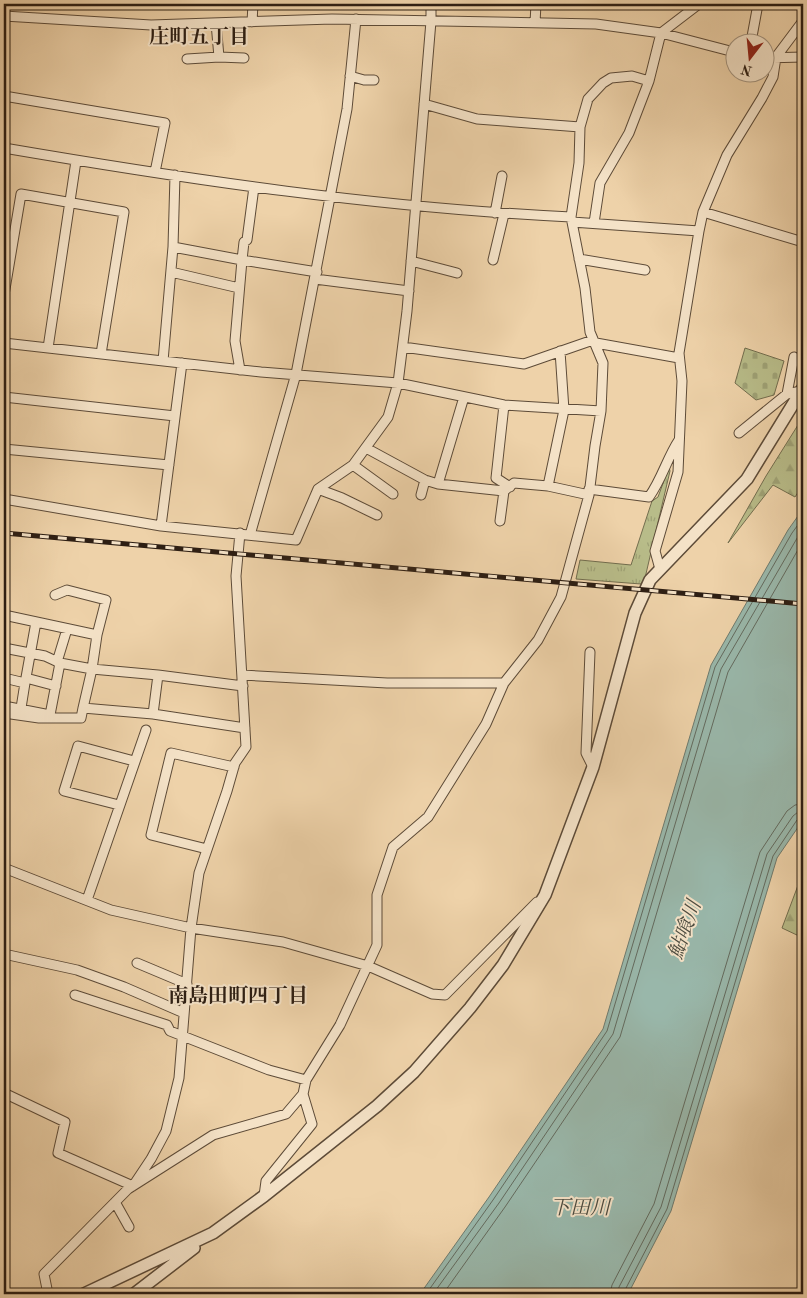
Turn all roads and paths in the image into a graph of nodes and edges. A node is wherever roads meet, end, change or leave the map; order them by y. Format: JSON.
{"nodes":[{"id":1,"x":253,"y":4,"type":"edge"},
{"id":2,"x":432,"y":4,"type":"edge"},
{"id":3,"x":536,"y":4,"type":"edge"},
{"id":4,"x":699,"y":4,"type":"edge"},
{"id":5,"x":758,"y":4,"type":"edge"},
{"id":6,"x":4,"y":16,"type":"edge"},
{"id":7,"x":356,"y":19,"type":"junction"},
{"id":8,"x":431,"y":21,"type":"junction"},
{"id":9,"x":803,"y":21,"type":"edge"},
{"id":10,"x":252,"y":22,"type":"junction"},
{"id":11,"x":216,"y":23,"type":"junction"},
{"id":12,"x":535,"y":23,"type":"junction"},
{"id":13,"x":753,"y":32,"type":"edge"},
{"id":14,"x":661,"y":33,"type":"junction"},
{"id":15,"x":724,"y":49,"type":"edge"},
{"id":16,"x":219,"y":57,"type":"junction"},
{"id":17,"x":776,"y":57,"type":"junction"},
{"id":18,"x":803,"y":57,"type":"edge"},
{"id":19,"x":188,"y":58,"type":"dead end"},
{"id":20,"x":244,"y":58,"type":"dead end"},
{"id":21,"x":350,"y":76,"type":"junction"},
{"id":22,"x":374,"y":80,"type":"dead end"},
{"id":23,"x":649,"y":81,"type":"junction"},
{"id":24,"x":4,"y":96,"type":"edge"},
{"id":25,"x":424,"y":104,"type":"junction"},
{"id":26,"x":580,"y":128,"type":"junction"},
{"id":27,"x":4,"y":148,"type":"edge"},
{"id":28,"x":76,"y":161,"type":"junction"},
{"id":29,"x":155,"y":172,"type":"junction"},
{"id":30,"x":175,"y":176,"type":"junction"},
{"id":31,"x":502,"y":176,"type":"dead end"},
{"id":32,"x":254,"y":187,"type":"junction"},
{"id":33,"x":330,"y":197,"type":"junction"},
{"id":34,"x":70,"y":202,"type":"junction"},
{"id":35,"x":416,"y":205,"type":"junction"},
{"id":36,"x":704,"y":212,"type":"junction"},
{"id":37,"x":494,"y":213,"type":"junction"},
{"id":38,"x":504,"y":214,"type":"junction"},
{"id":39,"x":572,"y":220,"type":"junction"},
{"id":40,"x":594,"y":222,"type":"junction"},
{"id":41,"x":699,"y":231,"type":"junction"},
{"id":42,"x":803,"y":242,"type":"edge"},
{"id":43,"x":173,"y":247,"type":"junction"},
{"id":44,"x":579,"y":259,"type":"junction"},
{"id":45,"x":242,"y":260,"type":"junction"},
{"id":46,"x":493,"y":260,"type":"dead end"},
{"id":47,"x":412,"y":261,"type":"junction"},
{"id":48,"x":645,"y":270,"type":"dead end"},
{"id":49,"x":171,"y":272,"type":"junction"},
{"id":50,"x":457,"y":273,"type":"dead end"},
{"id":51,"x":316,"y":276,"type":"junction"},
{"id":52,"x":240,"y":288,"type":"junction"},
{"id":53,"x":409,"y":291,"type":"junction"},
{"id":54,"x":4,"y":295,"type":"edge"},
{"id":55,"x":594,"y":341,"type":"junction"},
{"id":56,"x":4,"y":343,"type":"edge"},
{"id":57,"x":403,"y":346,"type":"junction"},
{"id":58,"x":48,"y":348,"type":"junction"},
{"id":59,"x":560,"y":352,"type":"junction"},
{"id":60,"x":102,"y":354,"type":"junction"},
{"id":61,"x":794,"y":357,"type":"dead end"},
{"id":62,"x":679,"y":358,"type":"junction"},
{"id":63,"x":163,"y":361,"type":"junction"},
{"id":64,"x":182,"y":363,"type":"junction"},
{"id":65,"x":240,"y":370,"type":"junction"},
{"id":66,"x":296,"y":374,"type":"junction"},
{"id":67,"x":398,"y":384,"type":"junction"},
{"id":68,"x":802,"y":389,"type":"edge"},
{"id":69,"x":787,"y":394,"type":"junction"},
{"id":70,"x":4,"y":397,"type":"edge"},
{"id":71,"x":464,"y":397,"type":"junction"},
{"id":72,"x":504,"y":405,"type":"junction"},
{"id":73,"x":564,"y":410,"type":"junction"},
{"id":74,"x":601,"y":410,"type":"junction"},
{"id":75,"x":175,"y":416,"type":"junction"},
{"id":76,"x":739,"y":433,"type":"dead end"},
{"id":77,"x":680,"y":437,"type":"junction"},
{"id":78,"x":366,"y":448,"type":"junction"},
{"id":79,"x":4,"y":449,"type":"edge"},
{"id":80,"x":169,"y":464,"type":"junction"},
{"id":81,"x":353,"y":465,"type":"junction"},
{"id":82,"x":425,"y":480,"type":"junction"},
{"id":83,"x":438,"y":484,"type":"junction"},
{"id":84,"x":548,"y":486,"type":"junction"},
{"id":85,"x":507,"y":489,"type":"junction"},
{"id":86,"x":318,"y":490,"type":"junction"},
{"id":87,"x":589,"y":492,"type":"junction"},
{"id":88,"x":393,"y":494,"type":"dead end"},
{"id":89,"x":420,"y":495,"type":"dead end"},
{"id":90,"x":4,"y":498,"type":"edge"},
{"id":91,"x":377,"y":515,"type":"dead end"},
{"id":92,"x":500,"y":521,"type":"dead end"},
{"id":93,"x":161,"y":526,"type":"junction"},
{"id":94,"x":240,"y":533,"type":"junction"},
{"id":95,"x":250,"y":535,"type":"junction"},
{"id":96,"x":660,"y":569,"type":"junction"},
{"id":97,"x":55,"y":595,"type":"dead end"},
{"id":98,"x":4,"y":615,"type":"edge"},
{"id":99,"x":36,"y":622,"type":"junction"},
{"id":100,"x":67,"y":629,"type":"junction"},
{"id":101,"x":97,"y":636,"type":"junction"},
{"id":102,"x":4,"y":648,"type":"edge"},
{"id":103,"x":590,"y":652,"type":"dead end"},
{"id":104,"x":30,"y":654,"type":"junction"},
{"id":105,"x":59,"y":662,"type":"junction"},
{"id":106,"x":92,"y":669,"type":"junction"},
{"id":107,"x":158,"y":674,"type":"junction"},
{"id":108,"x":242,"y":675,"type":"junction"},
{"id":109,"x":4,"y":678,"type":"edge"},
{"id":110,"x":26,"y":681,"type":"junction"},
{"id":111,"x":504,"y":683,"type":"junction"},
{"id":112,"x":56,"y":686,"type":"junction"},
{"id":113,"x":243,"y":686,"type":"junction"},
{"id":114,"x":4,"y":706,"type":"edge"},
{"id":115,"x":21,"y":708,"type":"junction"},
{"id":116,"x":83,"y":708,"type":"junction"},
{"id":117,"x":4,"y":713,"type":"edge"},
{"id":118,"x":153,"y":714,"type":"junction"},
{"id":119,"x":245,"y":728,"type":"junction"},
{"id":120,"x":146,"y":730,"type":"dead end"},
{"id":121,"x":134,"y":761,"type":"junction"},
{"id":122,"x":234,"y":767,"type":"junction"},
{"id":123,"x":593,"y":767,"type":"junction"},
{"id":124,"x":119,"y":805,"type":"junction"},
{"id":125,"x":206,"y":849,"type":"junction"},
{"id":126,"x":4,"y":868,"type":"edge"},
{"id":127,"x":545,"y":894,"type":"junction"},
{"id":128,"x":87,"y":900,"type":"junction"},
{"id":129,"x":191,"y":928,"type":"junction"},
{"id":130,"x":4,"y":954,"type":"edge"},
{"id":131,"x":138,"y":963,"type":"dead end"},
{"id":132,"x":368,"y":966,"type":"junction"},
{"id":133,"x":186,"y":984,"type":"junction"},
{"id":134,"x":75,"y":995,"type":"dead end"},
{"id":135,"x":184,"y":1013,"type":"junction"},
{"id":136,"x":182,"y":1035,"type":"junction"},
{"id":137,"x":306,"y":1080,"type":"junction"},
{"id":138,"x":4,"y":1093,"type":"edge"},
{"id":139,"x":303,"y":1094,"type":"junction"},
{"id":140,"x":133,"y":1186,"type":"junction"},
{"id":141,"x":264,"y":1196,"type":"junction"},
{"id":142,"x":115,"y":1202,"type":"junction"},
{"id":143,"x":129,"y":1227,"type":"dead end"},
{"id":144,"x":213,"y":1233,"type":"junction"},
{"id":145,"x":48,"y":1294,"type":"edge"},
{"id":146,"x":84,"y":1294,"type":"edge"},
{"id":147,"x":134,"y":1294,"type":"edge"}],
"edges":[{"from":1,"to":10,"type":"street"},
{"from":2,"to":8,"type":"street"},
{"from":3,"to":12,"type":"street"},
{"from":4,"to":14,"type":"street"},
{"from":5,"to":13,"type":"street"},
{"from":6,"to":11,"type":"street"},
{"from":7,"to":8,"type":"street"},
{"from":7,"to":10,"type":"street"},
{"from":7,"to":21,"type":"street"},
{"from":8,"to":12,"type":"street"},
{"from":8,"to":25,"type":"street"},
{"from":9,"to":17,"type":"street"},
{"from":10,"to":11,"type":"street"},
{"from":11,"to":16,"type":"street"},
{"from":12,"to":14,"type":"street"},
{"from":14,"to":15,"type":"street"},
{"from":14,"to":23,"type":"street"},
{"from":16,"to":19,"type":"street"},
{"from":16,"to":20,"type":"street"},
{"from":17,"to":18,"type":"street"},
{"from":17,"to":36,"type":"street"},
{"from":21,"to":22,"type":"street"},
{"from":21,"to":33,"type":"street"},
{"from":23,"to":26,"type":"street"},
{"from":23,"to":40,"type":"street"},
{"from":24,"to":29,"type":"street"},
{"from":25,"to":26,"type":"street"},
{"from":25,"to":35,"type":"street"},
{"from":26,"to":39,"type":"street"},
{"from":27,"to":28,"type":"street"},
{"from":28,"to":29,"type":"street"},
{"from":28,"to":34,"type":"street"},
{"from":29,"to":30,"type":"street"},
{"from":30,"to":32,"type":"street"},
{"from":30,"to":43,"type":"street"},
{"from":31,"to":37,"type":"street"},
{"from":32,"to":33,"type":"street"},
{"from":32,"to":45,"type":"street"},
{"from":33,"to":35,"type":"street"},
{"from":33,"to":51,"type":"street"},
{"from":34,"to":54,"type":"street"},
{"from":34,"to":58,"type":"street"},
{"from":34,"to":60,"type":"street"},
{"from":35,"to":37,"type":"street"},
{"from":35,"to":47,"type":"street"},
{"from":36,"to":41,"type":"street"},
{"from":36,"to":42,"type":"street"},
{"from":37,"to":38,"type":"street"},
{"from":38,"to":39,"type":"street"},
{"from":38,"to":46,"type":"street"},
{"from":39,"to":40,"type":"street"},
{"from":39,"to":44,"type":"street"},
{"from":40,"to":41,"type":"street"},
{"from":41,"to":62,"type":"street"},
{"from":43,"to":45,"type":"street"},
{"from":43,"to":49,"type":"street"},
{"from":44,"to":48,"type":"street"},
{"from":44,"to":55,"type":"street"},
{"from":45,"to":51,"type":"street"},
{"from":45,"to":52,"type":"street"},
{"from":47,"to":50,"type":"street"},
{"from":47,"to":53,"type":"street"},
{"from":49,"to":52,"type":"street"},
{"from":49,"to":63,"type":"street"},
{"from":51,"to":53,"type":"street"},
{"from":51,"to":66,"type":"street"},
{"from":52,"to":65,"type":"street"},
{"from":53,"to":57,"type":"street"},
{"from":55,"to":59,"type":"street"},
{"from":55,"to":62,"type":"street"},
{"from":55,"to":74,"type":"street"},
{"from":56,"to":58,"type":"street"},
{"from":57,"to":59,"type":"street"},
{"from":57,"to":67,"type":"street"},
{"from":58,"to":60,"type":"street"},
{"from":59,"to":73,"type":"street"},
{"from":60,"to":63,"type":"street"},
{"from":61,"to":69,"type":"street"},
{"from":62,"to":77,"type":"street"},
{"from":63,"to":64,"type":"street"},
{"from":64,"to":65,"type":"street"},
{"from":64,"to":75,"type":"street"},
{"from":65,"to":66,"type":"street"},
{"from":66,"to":67,"type":"street"},
{"from":66,"to":95,"type":"street"},
{"from":67,"to":71,"type":"street"},
{"from":67,"to":78,"type":"street"},
{"from":68,"to":69,"type":"street"},
{"from":68,"to":96,"type":"street"},
{"from":69,"to":76,"type":"street"},
{"from":70,"to":75,"type":"street"},
{"from":71,"to":72,"type":"street"},
{"from":71,"to":83,"type":"street"},
{"from":72,"to":73,"type":"street"},
{"from":72,"to":85,"type":"street"},
{"from":73,"to":74,"type":"street"},
{"from":73,"to":84,"type":"street"},
{"from":74,"to":87,"type":"street"},
{"from":75,"to":80,"type":"street"},
{"from":77,"to":87,"type":"street"},
{"from":77,"to":96,"type":"street"},
{"from":78,"to":81,"type":"street"},
{"from":78,"to":82,"type":"street"},
{"from":79,"to":80,"type":"street"},
{"from":80,"to":93,"type":"street"},
{"from":81,"to":86,"type":"street"},
{"from":81,"to":88,"type":"street"},
{"from":82,"to":83,"type":"street"},
{"from":82,"to":89,"type":"street"},
{"from":83,"to":85,"type":"street"},
{"from":84,"to":85,"type":"street"},
{"from":84,"to":87,"type":"street"},
{"from":85,"to":92,"type":"street"},
{"from":86,"to":91,"type":"street"},
{"from":86,"to":95,"type":"street"},
{"from":87,"to":111,"type":"street"},
{"from":90,"to":93,"type":"street"},
{"from":93,"to":94,"type":"street"},
{"from":94,"to":95,"type":"street"},
{"from":94,"to":108,"type":"street"},
{"from":96,"to":123,"type":"street"},
{"from":97,"to":101,"type":"street"},
{"from":98,"to":99,"type":"street"},
{"from":99,"to":100,"type":"street"},
{"from":99,"to":104,"type":"street"},
{"from":100,"to":101,"type":"street"},
{"from":100,"to":105,"type":"street"},
{"from":101,"to":106,"type":"street"},
{"from":102,"to":104,"type":"street"},
{"from":103,"to":123,"type":"street"},
{"from":104,"to":105,"type":"street"},
{"from":104,"to":110,"type":"street"},
{"from":105,"to":106,"type":"street"},
{"from":105,"to":112,"type":"street"},
{"from":106,"to":107,"type":"street"},
{"from":106,"to":116,"type":"street"},
{"from":107,"to":113,"type":"street"},
{"from":107,"to":118,"type":"street"},
{"from":108,"to":111,"type":"street"},
{"from":108,"to":113,"type":"street"},
{"from":109,"to":110,"type":"street"},
{"from":110,"to":112,"type":"street"},
{"from":110,"to":115,"type":"street"},
{"from":111,"to":132,"type":"street"},
{"from":112,"to":115,"type":"street"},
{"from":113,"to":119,"type":"street"},
{"from":114,"to":115,"type":"street"},
{"from":116,"to":117,"type":"street"},
{"from":116,"to":118,"type":"street"},
{"from":118,"to":119,"type":"street"},
{"from":119,"to":122,"type":"street"},
{"from":120,"to":121,"type":"street"},
{"from":121,"to":124,"type":"street"},
{"from":121,"to":124,"type":"street"},
{"from":122,"to":125,"type":"street"},
{"from":122,"to":125,"type":"street"},
{"from":123,"to":127,"type":"street"},
{"from":124,"to":128,"type":"street"},
{"from":125,"to":129,"type":"street"},
{"from":126,"to":128,"type":"street"},
{"from":127,"to":132,"type":"street"},
{"from":127,"to":141,"type":"street"},
{"from":128,"to":129,"type":"street"},
{"from":129,"to":132,"type":"street"},
{"from":129,"to":133,"type":"street"},
{"from":130,"to":135,"type":"street"},
{"from":131,"to":133,"type":"street"},
{"from":132,"to":137,"type":"street"},
{"from":133,"to":135,"type":"street"},
{"from":134,"to":136,"type":"street"},
{"from":135,"to":136,"type":"street"},
{"from":136,"to":137,"type":"street"},
{"from":136,"to":140,"type":"street"},
{"from":137,"to":139,"type":"street"},
{"from":138,"to":140,"type":"street"},
{"from":139,"to":140,"type":"street"},
{"from":139,"to":141,"type":"street"},
{"from":140,"to":142,"type":"street"},
{"from":141,"to":144,"type":"street"},
{"from":142,"to":143,"type":"street"},
{"from":142,"to":145,"type":"street"},
{"from":144,"to":146,"type":"street"},
{"from":144,"to":147,"type":"street"}]}
